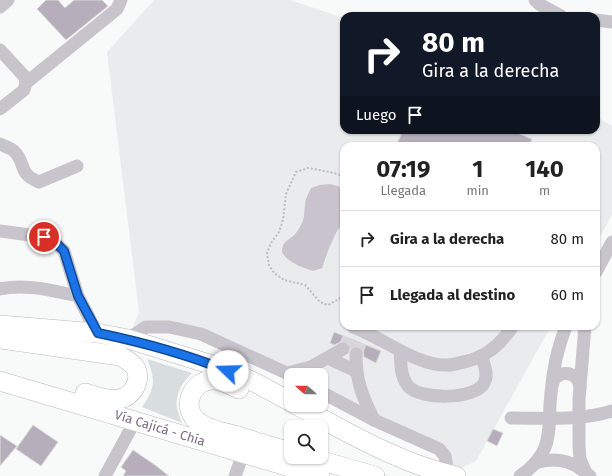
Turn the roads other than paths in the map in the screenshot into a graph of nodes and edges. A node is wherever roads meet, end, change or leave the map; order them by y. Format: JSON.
{"nodes":[{"id":1,"x":8,"y":0,"type":"edge"},
{"id":2,"x":121,"y":0,"type":"edge"},
{"id":3,"x":535,"y":0,"type":"edge"},
{"id":4,"x":0,"y":7,"type":"edge"},
{"id":5,"x":554,"y":12,"type":"edge"},
{"id":6,"x":600,"y":20,"type":"edge"},
{"id":7,"x":612,"y":22,"type":"edge"},
{"id":8,"x":0,"y":50,"type":"edge"},
{"id":9,"x":26,"y":83,"type":"junction"},
{"id":10,"x":0,"y":109,"type":"edge"},
{"id":11,"x":0,"y":144,"type":"edge"},
{"id":12,"x":77,"y":166,"type":"dead end"},
{"id":13,"x":0,"y":231,"type":"edge"},
{"id":14,"x":612,"y":242,"type":"edge"},
{"id":15,"x":600,"y":264,"type":"edge"},
{"id":16,"x":0,"y":289,"type":"edge"},
{"id":17,"x":78,"y":296,"type":"junction"},
{"id":18,"x":0,"y":325,"type":"edge"},
{"id":19,"x":510,"y":330,"type":"edge"},
{"id":20,"x":565,"y":330,"type":"edge"},
{"id":21,"x":586,"y":330,"type":"edge"},
{"id":22,"x":98,"y":333,"type":"junction"},
{"id":23,"x":356,"y":337,"type":"edge"},
{"id":24,"x":0,"y":339,"type":"edge"},
{"id":25,"x":128,"y":339,"type":"junction"},
{"id":26,"x":400,"y":351,"type":"junction"},
{"id":27,"x":482,"y":356,"type":"junction"},
{"id":28,"x":328,"y":358,"type":"junction"},
{"id":29,"x":311,"y":368,"type":"edge"},
{"id":30,"x":356,"y":371,"type":"junction"},
{"id":31,"x":284,"y":372,"type":"edge"},
{"id":32,"x":6,"y":382,"type":"edge"},
{"id":33,"x":552,"y":386,"type":"junction"},
{"id":34,"x":580,"y":388,"type":"junction"},
{"id":35,"x":328,"y":396,"type":"edge"},
{"id":36,"x":284,"y":399,"type":"edge"},
{"id":37,"x":284,"y":403,"type":"edge"},
{"id":38,"x":612,"y":411,"type":"edge"},
{"id":39,"x":309,"y":412,"type":"edge"},
{"id":40,"x":579,"y":417,"type":"junction"},
{"id":41,"x":511,"y":418,"type":"dead end"},
{"id":42,"x":550,"y":418,"type":"junction"},
{"id":43,"x":374,"y":420,"type":"junction"},
{"id":44,"x":135,"y":421,"type":"junction"},
{"id":45,"x":284,"y":450,"type":"edge"},
{"id":46,"x":243,"y":454,"type":"junction"},
{"id":47,"x":328,"y":463,"type":"edge"},
{"id":48,"x":535,"y":463,"type":"junction"},
{"id":49,"x":588,"y":474,"type":"edge"},
{"id":50,"x":452,"y":475,"type":"edge"},
{"id":51,"x":105,"y":476,"type":"edge"},
{"id":52,"x":235,"y":476,"type":"edge"},
{"id":53,"x":320,"y":476,"type":"edge"},
{"id":54,"x":375,"y":476,"type":"edge"},
{"id":55,"x":520,"y":476,"type":"edge"}],
"edges":[{"from":1,"to":4,"type":"street"},
{"from":2,"to":9,"type":"street"},
{"from":3,"to":5,"type":"street"},
{"from":6,"to":7,"type":"street"},
{"from":8,"to":9,"type":"street"},
{"from":9,"to":10,"type":"street"},
{"from":11,"to":12,"type":"street"},
{"from":13,"to":17,"type":"street"},
{"from":14,"to":15,"type":"street"},
{"from":16,"to":17,"type":"street"},
{"from":17,"to":22,"type":"street"},
{"from":18,"to":22,"type":"highway"},
{"from":19,"to":27,"type":"street"},
{"from":20,"to":33,"type":"street"},
{"from":21,"to":34,"type":"street"},
{"from":22,"to":25,"type":"highway"},
{"from":23,"to":26,"type":"street"},
{"from":23,"to":28,"type":"street"},
{"from":23,"to":30,"type":"street"},
{"from":24,"to":32,"type":"highway"},
{"from":25,"to":31,"type":"street"},
{"from":25,"to":36,"type":"highway"},
{"from":26,"to":27,"type":"street"},
{"from":26,"to":27,"type":"street"},
{"from":28,"to":29,"type":"street"},
{"from":28,"to":30,"type":"street"},
{"from":30,"to":43,"type":"street"},
{"from":32,"to":44,"type":"highway","name":"Vía Cajicá - Chía"},
{"from":33,"to":34,"type":"street"},
{"from":33,"to":42,"type":"street"},
{"from":34,"to":40,"type":"street"},
{"from":35,"to":43,"type":"street"},
{"from":37,"to":45,"type":"highway"},
{"from":38,"to":40,"type":"street"},
{"from":39,"to":50,"type":"highway"},
{"from":40,"to":42,"type":"street"},
{"from":40,"to":49,"type":"street"},
{"from":41,"to":42,"type":"street"},
{"from":42,"to":48,"type":"street"},
{"from":43,"to":50,"type":"street"},
{"from":44,"to":46,"type":"highway","name":"Vía Cajicá - Chía"},
{"from":44,"to":51,"type":"street"},
{"from":46,"to":52,"type":"street"},
{"from":46,"to":53,"type":"highway","name":"Vía Cajicá - Chía"},
{"from":47,"to":54,"type":"highway"},
{"from":48,"to":49,"type":"street"},
{"from":48,"to":55,"type":"street"}]}
